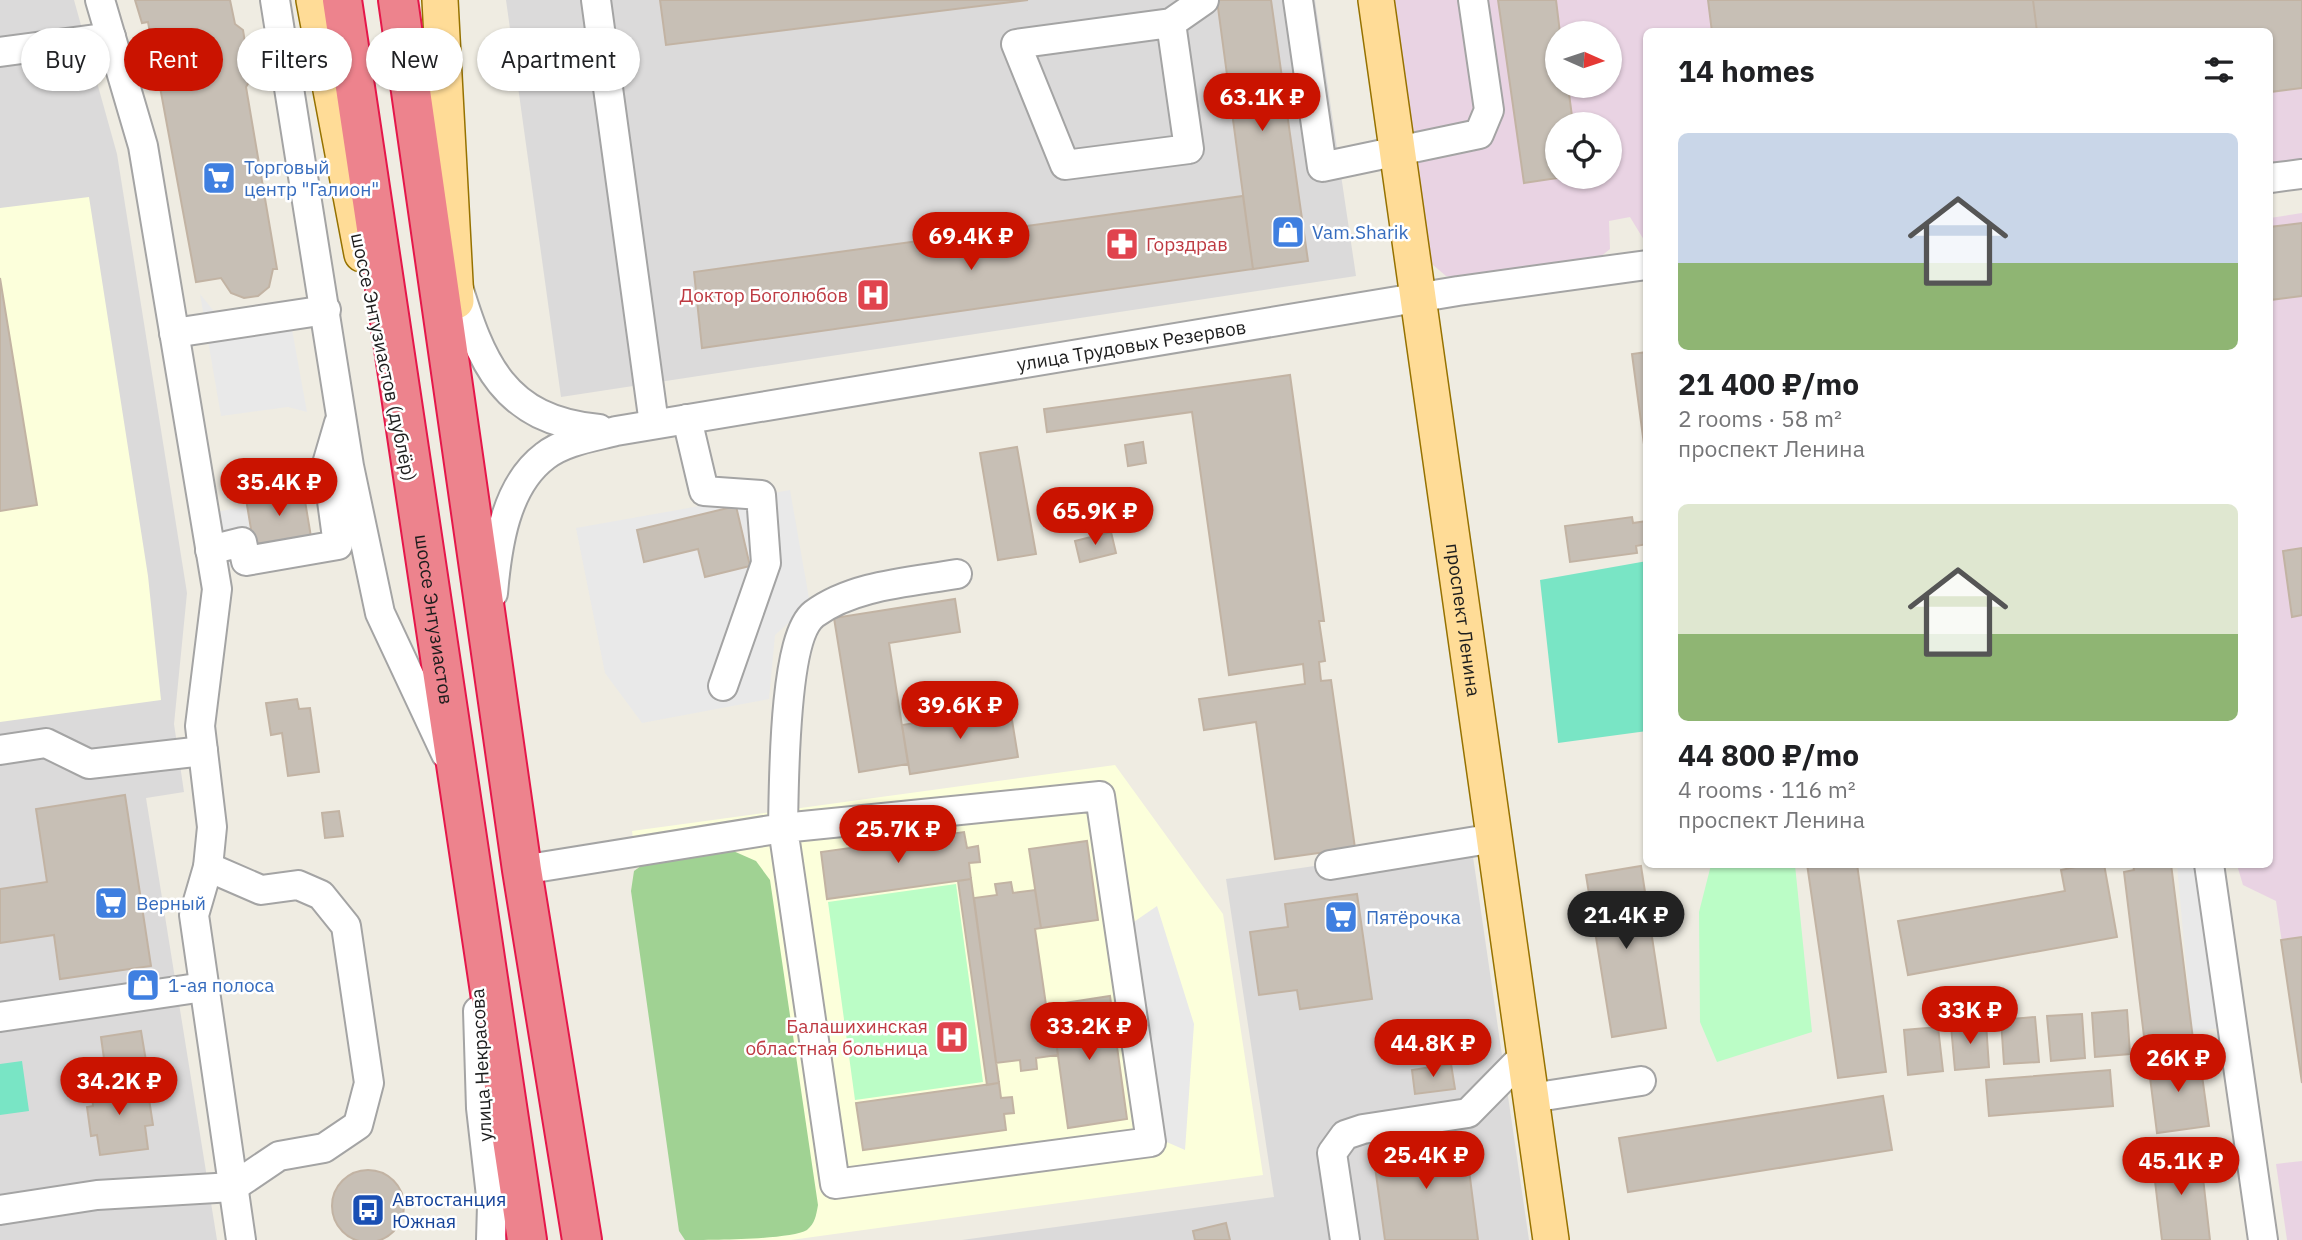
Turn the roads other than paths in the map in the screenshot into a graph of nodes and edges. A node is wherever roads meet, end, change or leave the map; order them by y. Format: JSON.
{"nodes":[{"id":1,"x":100,"y":0,"type":"edge"},
{"id":2,"x":275,"y":0,"type":"edge"},
{"id":3,"x":314,"y":0,"type":"edge"},
{"id":4,"x":342,"y":0,"type":"edge"},
{"id":5,"x":398,"y":0,"type":"edge"},
{"id":6,"x":440,"y":0,"type":"edge"},
{"id":7,"x":596,"y":0,"type":"edge"},
{"id":8,"x":1204,"y":0,"type":"edge"},
{"id":9,"x":1298,"y":0,"type":"edge"},
{"id":10,"x":1376,"y":0,"type":"edge"},
{"id":11,"x":1473,"y":0,"type":"edge"},
{"id":12,"x":1171,"y":23,"type":"junction"},
{"id":13,"x":108,"y":28,"type":"edge"},
{"id":14,"x":110,"y":37,"type":"edge"},
{"id":15,"x":21,"y":48,"type":"edge"},
{"id":16,"x":0,"y":51,"type":"edge"},
{"id":17,"x":1397,"y":150,"type":"junction"},
{"id":18,"x":2302,"y":174,"type":"edge"},
{"id":19,"x":2273,"y":178,"type":"edge"},
{"id":20,"x":1643,"y":266,"type":"edge"},
{"id":21,"x":454,"y":276,"type":"junction"},
{"id":22,"x":1418,"y":298,"type":"junction"},
{"id":23,"x":326,"y":310,"type":"junction"},
{"id":24,"x":174,"y":332,"type":"junction"},
{"id":25,"x":341,"y":413,"type":"junction"},
{"id":26,"x":687,"y":419,"type":"junction"},
{"id":27,"x":654,"y":425,"type":"junction"},
{"id":28,"x":616,"y":431,"type":"junction"},
{"id":29,"x":463,"y":462,"type":"junction"},
{"id":30,"x":424,"y":548,"type":"junction"},
{"id":31,"x":210,"y":550,"type":"junction"},
{"id":32,"x":957,"y":574,"type":"dead end"},
{"id":33,"x":489,"y":644,"type":"junction"},
{"id":34,"x":723,"y":686,"type":"dead end"},
{"id":35,"x":201,"y":738,"type":"junction"},
{"id":36,"x":0,"y":750,"type":"edge"},
{"id":37,"x":458,"y":779,"type":"junction"},
{"id":38,"x":783,"y":828,"type":"junction"},
{"id":39,"x":1494,"y":838,"type":"junction"},
{"id":40,"x":1330,"y":865,"type":"dead end"},
{"id":41,"x":208,"y":867,"type":"junction"},
{"id":42,"x":2210,"y":868,"type":"edge"},
{"id":43,"x":522,"y":870,"type":"junction"},
{"id":44,"x":475,"y":890,"type":"junction"},
{"id":45,"x":204,"y":987,"type":"junction"},
{"id":46,"x":0,"y":1017,"type":"edge"},
{"id":47,"x":1525,"y":1055,"type":"junction"},
{"id":48,"x":1641,"y":1081,"type":"dead end"},
{"id":49,"x":1531,"y":1098,"type":"junction"},
{"id":50,"x":233,"y":1187,"type":"junction"},
{"id":51,"x":0,"y":1210,"type":"edge"},
{"id":52,"x":241,"y":1240,"type":"edge"},
{"id":53,"x":491,"y":1240,"type":"edge"},
{"id":54,"x":527,"y":1240,"type":"edge"},
{"id":55,"x":582,"y":1240,"type":"edge"},
{"id":56,"x":1345,"y":1240,"type":"edge"},
{"id":57,"x":1551,"y":1240,"type":"edge"},
{"id":58,"x":2263,"y":1240,"type":"edge"}],
"edges":[{"from":1,"to":13,"type":"street"},
{"from":2,"to":23,"type":"street"},
{"from":3,"to":30,"type":"main road","name":"шоссе Энтузиастов (дублёр)"},
{"from":4,"to":30,"type":"highway","name":"шоссе Энтузиастов"},
{"from":5,"to":29,"type":"highway"},
{"from":6,"to":21,"type":"main road"},
{"from":7,"to":27,"type":"street"},
{"from":8,"to":12,"type":"street"},
{"from":9,"to":17,"type":"street"},
{"from":10,"to":17,"type":"main road","name":"проспект Ленина"},
{"from":11,"to":17,"type":"street"},
{"from":12,"to":12,"type":"street"},
{"from":14,"to":24,"type":"street"},
{"from":15,"to":16,"type":"street"},
{"from":17,"to":22,"type":"main road","name":"проспект Ленина"},
{"from":18,"to":19,"type":"street"},
{"from":20,"to":22,"type":"street","name":"улица Трудовых Резервов"},
{"from":21,"to":28,"type":"street","name":"улица Трудовых Резервов"},
{"from":21,"to":29,"type":"main road"},
{"from":22,"to":26,"type":"street","name":"улица Трудовых Резервов"},
{"from":22,"to":39,"type":"main road","name":"проспект Ленина"},
{"from":23,"to":24,"type":"street"},
{"from":23,"to":25,"type":"street"},
{"from":24,"to":31,"type":"street"},
{"from":25,"to":31,"type":"street"},
{"from":25,"to":37,"type":"street"},
{"from":26,"to":27,"type":"street","name":"улица Трудовых Резервов"},
{"from":26,"to":34,"type":"street"},
{"from":27,"to":28,"type":"street","name":"улица Трудовых Резервов"},
{"from":28,"to":33,"type":"street","name":"улица Трудовых Резервов"},
{"from":29,"to":33,"type":"highway"},
{"from":30,"to":37,"type":"highway","name":"шоссе Энтузиастов"},
{"from":31,"to":35,"type":"street"},
{"from":32,"to":38,"type":"street"},
{"from":33,"to":43,"type":"highway"},
{"from":35,"to":36,"type":"street"},
{"from":35,"to":41,"type":"street"},
{"from":37,"to":44,"type":"highway","name":"шоссе Энтузиастов"},
{"from":38,"to":38,"type":"street"},
{"from":38,"to":43,"type":"street"},
{"from":39,"to":40,"type":"street"},
{"from":39,"to":47,"type":"main road","name":"проспект Ленина"},
{"from":41,"to":45,"type":"street"},
{"from":41,"to":50,"type":"street"},
{"from":42,"to":58,"type":"street"},
{"from":43,"to":55,"type":"highway"},
{"from":44,"to":53,"type":"street","name":"улица Некрасова"},
{"from":44,"to":54,"type":"highway","name":"шоссе Энтузиастов"},
{"from":45,"to":46,"type":"street"},
{"from":45,"to":50,"type":"street"},
{"from":47,"to":49,"type":"main road","name":"проспект Ленина"},
{"from":47,"to":56,"type":"street"},
{"from":48,"to":49,"type":"street"},
{"from":49,"to":57,"type":"main road","name":"проспект Ленина"},
{"from":50,"to":51,"type":"street"},
{"from":50,"to":52,"type":"street"}]}
